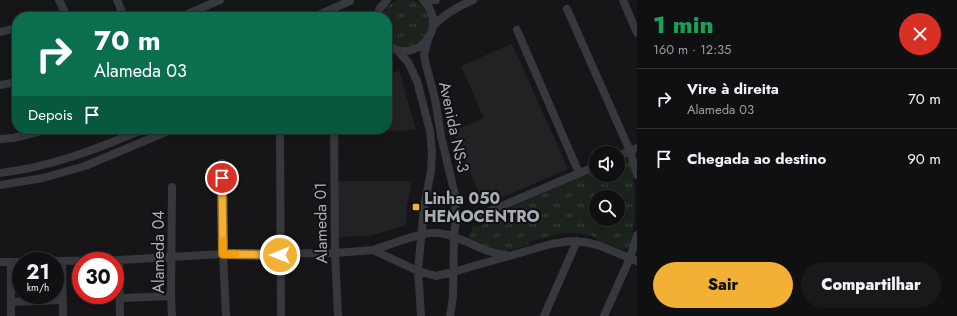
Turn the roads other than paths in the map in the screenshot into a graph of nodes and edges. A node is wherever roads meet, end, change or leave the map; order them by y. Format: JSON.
{"nodes":[{"id":1,"x":59,"y":0,"type":"edge"},
{"id":2,"x":117,"y":0,"type":"edge"},
{"id":3,"x":220,"y":0,"type":"edge"},
{"id":4,"x":423,"y":0,"type":"edge"},
{"id":5,"x":432,"y":0,"type":"edge"},
{"id":6,"x":436,"y":0,"type":"edge"},
{"id":7,"x":473,"y":0,"type":"edge"},
{"id":8,"x":623,"y":0,"type":"edge"},
{"id":9,"x":350,"y":1,"type":"edge"},
{"id":10,"x":385,"y":1,"type":"edge"},
{"id":11,"x":567,"y":9,"type":"dead end"},
{"id":12,"x":65,"y":12,"type":"edge"},
{"id":13,"x":122,"y":12,"type":"edge"},
{"id":14,"x":192,"y":12,"type":"edge"},
{"id":15,"x":325,"y":12,"type":"edge"},
{"id":16,"x":378,"y":12,"type":"edge"},
{"id":17,"x":433,"y":26,"type":"junction"},
{"id":18,"x":12,"y":29,"type":"edge"},
{"id":19,"x":517,"y":30,"type":"dead end"},
{"id":20,"x":0,"y":32,"type":"edge"},
{"id":21,"x":637,"y":33,"type":"edge"},
{"id":22,"x":428,"y":40,"type":"junction"},
{"id":23,"x":392,"y":48,"type":"edge"},
{"id":24,"x":397,"y":50,"type":"junction"},
{"id":25,"x":12,"y":83,"type":"edge"},
{"id":26,"x":0,"y":85,"type":"edge"},
{"id":27,"x":30,"y":134,"type":"edge"},
{"id":28,"x":132,"y":134,"type":"edge"},
{"id":29,"x":161,"y":134,"type":"edge"},
{"id":30,"x":280,"y":134,"type":"edge"},
{"id":31,"x":334,"y":134,"type":"edge"},
{"id":32,"x":0,"y":139,"type":"edge"},
{"id":33,"x":633,"y":150,"type":"edge"},
{"id":34,"x":222,"y":163,"type":"dead end"},
{"id":35,"x":589,"y":169,"type":"edge"},
{"id":36,"x":0,"y":173,"type":"edge"},
{"id":37,"x":579,"y":173,"type":"junction"},
{"id":38,"x":637,"y":175,"type":"edge"},
{"id":39,"x":0,"y":185,"type":"edge"},
{"id":40,"x":172,"y":187,"type":"dead end"},
{"id":41,"x":478,"y":216,"type":"dead end"},
{"id":42,"x":422,"y":235,"type":"junction"},
{"id":43,"x":637,"y":235,"type":"edge"},
{"id":44,"x":454,"y":237,"type":"junction"},
{"id":45,"x":577,"y":241,"type":"junction"},
{"id":46,"x":373,"y":250,"type":"junction"},
{"id":47,"x":335,"y":253,"type":"junction"},
{"id":48,"x":223,"y":254,"type":"junction"},
{"id":49,"x":280,"y":255,"type":"junction"},
{"id":50,"x":513,"y":255,"type":"junction"},
{"id":51,"x":171,"y":257,"type":"junction"},
{"id":52,"x":634,"y":259,"type":"edge"},
{"id":53,"x":124,"y":260,"type":"edge"},
{"id":54,"x":0,"y":262,"type":"edge"},
{"id":55,"x":11,"y":262,"type":"joint"},
{"id":56,"x":418,"y":271,"type":"junction"},
{"id":57,"x":453,"y":272,"type":"junction"},
{"id":58,"x":171,"y":296,"type":"junction"},
{"id":59,"x":124,"y":298,"type":"edge"},
{"id":60,"x":11,"y":302,"type":"joint"},
{"id":61,"x":62,"y":304,"type":"edge"},
{"id":62,"x":120,"y":304,"type":"edge"},
{"id":63,"x":11,"y":316,"type":"edge"},
{"id":64,"x":63,"y":316,"type":"edge"},
{"id":65,"x":120,"y":316,"type":"edge"},
{"id":66,"x":172,"y":316,"type":"edge"},
{"id":67,"x":226,"y":316,"type":"edge"},
{"id":68,"x":281,"y":316,"type":"edge"},
{"id":69,"x":338,"y":316,"type":"edge"},
{"id":70,"x":421,"y":316,"type":"edge"},
{"id":71,"x":450,"y":316,"type":"edge"},
{"id":72,"x":544,"y":316,"type":"edge"},
{"id":73,"x":604,"y":316,"type":"edge"}],
"edges":[{"from":1,"to":12,"type":"street"},
{"from":2,"to":13,"type":"street"},
{"from":3,"to":14,"type":"street"},
{"from":4,"to":17,"type":"street"},
{"from":5,"to":6,"type":"street"},
{"from":7,"to":17,"type":"street"},
{"from":8,"to":21,"type":"street"},
{"from":9,"to":15,"type":"street"},
{"from":10,"to":16,"type":"street"},
{"from":11,"to":33,"type":"street"},
{"from":17,"to":22,"type":"street","name":"Avenida NS-3"},
{"from":18,"to":20,"type":"street"},
{"from":19,"to":37,"type":"street"},
{"from":22,"to":24,"type":"street"},
{"from":22,"to":44,"type":"street","name":"Avenida NS-3"},
{"from":23,"to":24,"type":"street","name":"Avenida NS-3"},
{"from":24,"to":42,"type":"street","name":"Avenida NS-3"},
{"from":25,"to":26,"type":"street"},
{"from":27,"to":32,"type":"street"},
{"from":28,"to":36,"type":"street"},
{"from":29,"to":39,"type":"street"},
{"from":30,"to":49,"type":"street"},
{"from":31,"to":47,"type":"street","name":"Alameda 01"},
{"from":33,"to":38,"type":"street"},
{"from":34,"to":48,"type":"street"},
{"from":35,"to":37,"type":"street"},
{"from":37,"to":41,"type":"street"},
{"from":40,"to":51,"type":"street","name":"Alameda 04"},
{"from":42,"to":44,"type":"street"},
{"from":42,"to":46,"type":"street"},
{"from":42,"to":56,"type":"street","name":"Avenida NS-3"},
{"from":43,"to":52,"type":"street"},
{"from":44,"to":50,"type":"street"},
{"from":44,"to":57,"type":"street","name":"Avenida NS-3"},
{"from":45,"to":50,"type":"street"},
{"from":45,"to":52,"type":"street"},
{"from":45,"to":72,"type":"street"},
{"from":46,"to":47,"type":"street"},
{"from":46,"to":56,"type":"street"},
{"from":47,"to":49,"type":"street"},
{"from":47,"to":69,"type":"street","name":"Alameda 01"},
{"from":48,"to":49,"type":"street"},
{"from":48,"to":51,"type":"street"},
{"from":48,"to":67,"type":"street"},
{"from":49,"to":68,"type":"street"},
{"from":50,"to":57,"type":"street"},
{"from":51,"to":53,"type":"street"},
{"from":51,"to":58,"type":"street","name":"Alameda 04"},
{"from":52,"to":73,"type":"street"},
{"from":54,"to":55,"type":"street"},
{"from":55,"to":60,"type":"street"},
{"from":56,"to":57,"type":"street"},
{"from":56,"to":70,"type":"street","name":"Avenida NS-3"},
{"from":57,"to":71,"type":"street","name":"Avenida NS-3"},
{"from":58,"to":59,"type":"street"},
{"from":58,"to":66,"type":"street","name":"Alameda 04"},
{"from":60,"to":63,"type":"street"},
{"from":61,"to":64,"type":"street"},
{"from":62,"to":65,"type":"street"}]}
